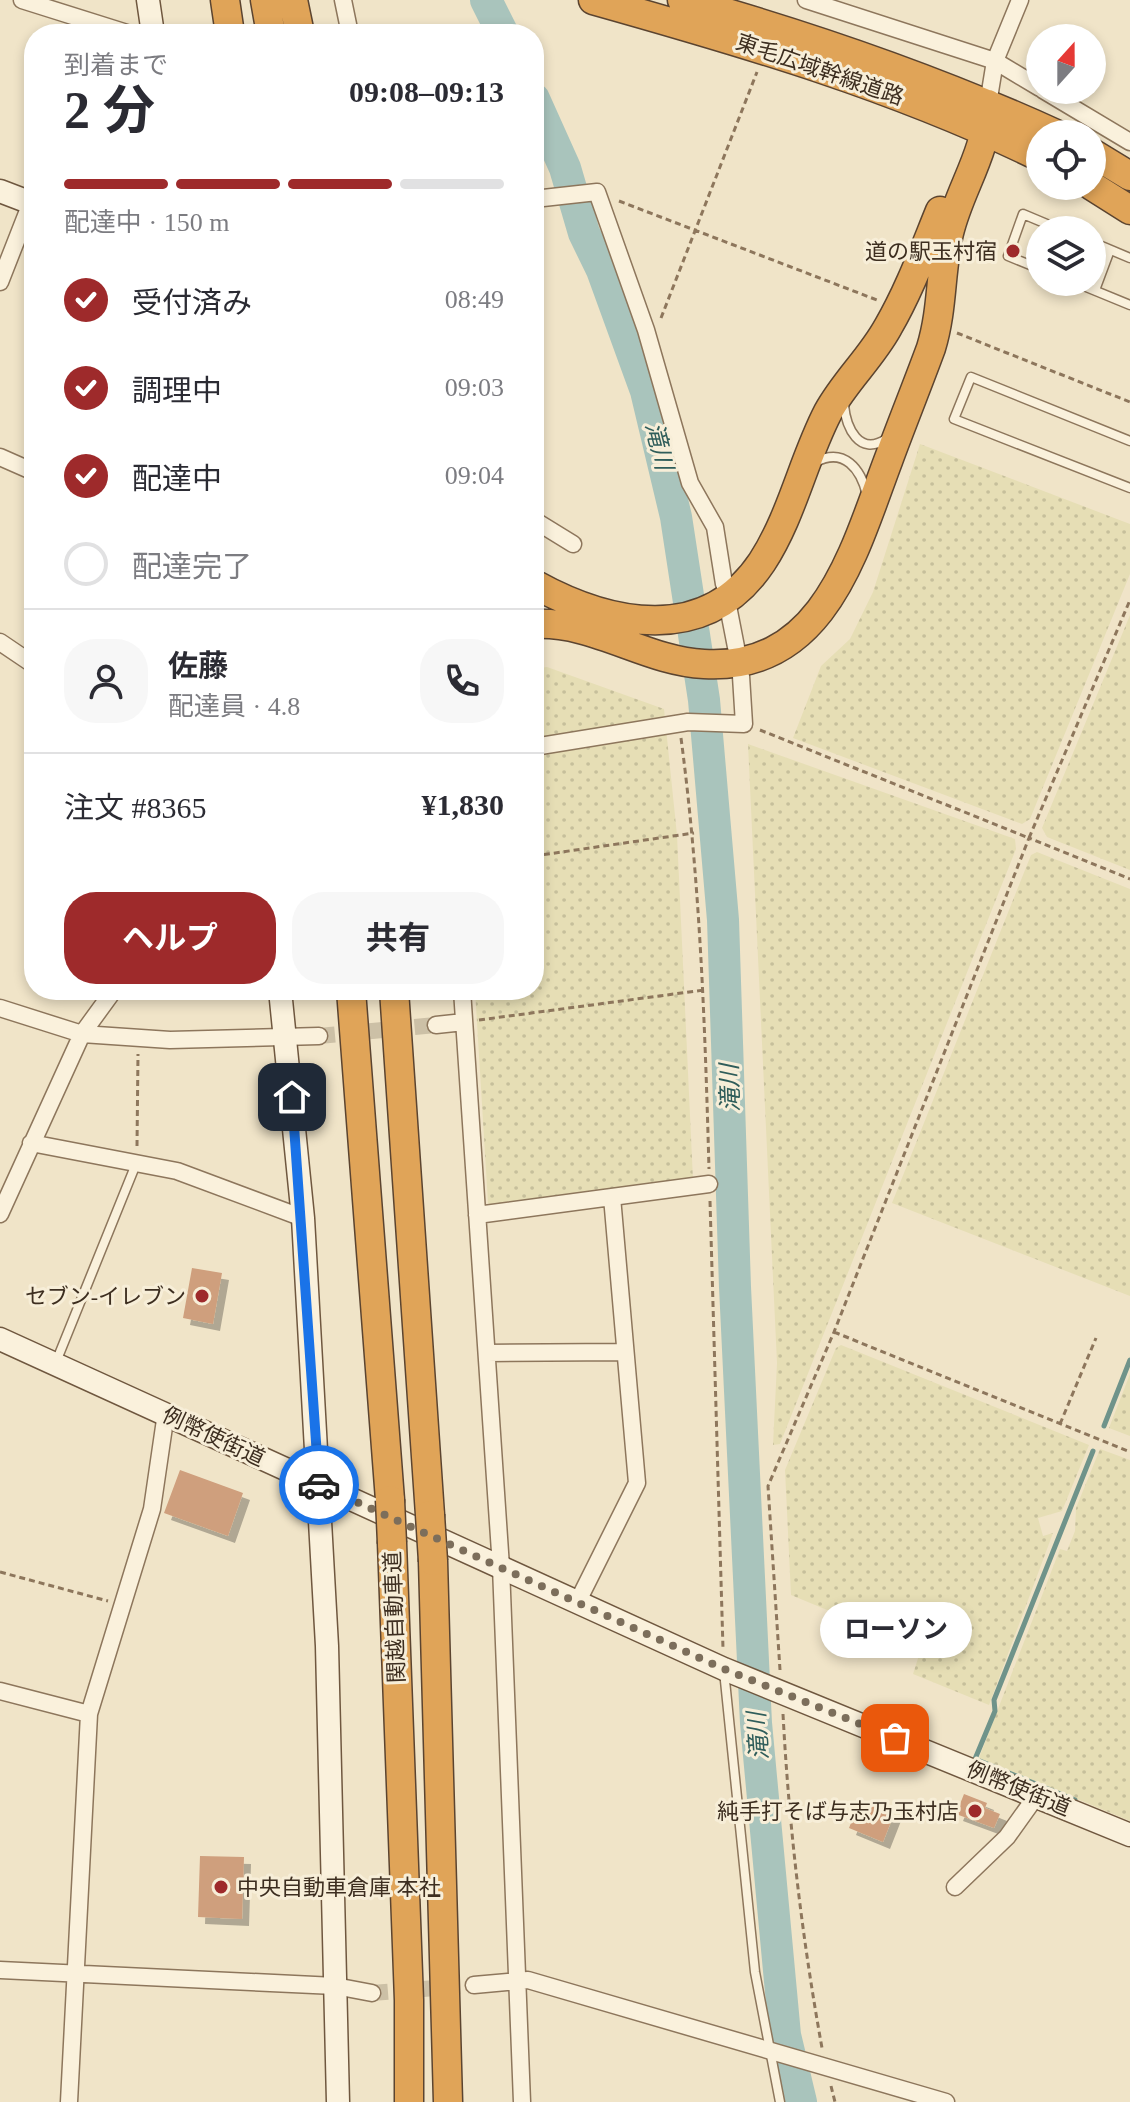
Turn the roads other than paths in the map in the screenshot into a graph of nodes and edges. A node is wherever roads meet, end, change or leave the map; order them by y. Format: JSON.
{"nodes":[{"id":1,"x":22,"y":0,"type":"edge"},
{"id":2,"x":148,"y":0,"type":"edge"},
{"id":3,"x":225,"y":0,"type":"edge"},
{"id":4,"x":265,"y":0,"type":"edge"},
{"id":5,"x":293,"y":0,"type":"edge"},
{"id":6,"x":343,"y":0,"type":"edge"},
{"id":7,"x":593,"y":0,"type":"edge"},
{"id":8,"x":682,"y":0,"type":"edge"},
{"id":9,"x":806,"y":0,"type":"edge"},
{"id":10,"x":1020,"y":0,"type":"edge"},
{"id":11,"x":98,"y":24,"type":"edge"},
{"id":12,"x":152,"y":24,"type":"edge"},
{"id":13,"x":229,"y":24,"type":"edge"},
{"id":14,"x":269,"y":24,"type":"edge"},
{"id":15,"x":298,"y":24,"type":"edge"},
{"id":16,"x":348,"y":24,"type":"edge"},
{"id":17,"x":995,"y":61,"type":"junction"},
{"id":18,"x":1026,"y":80,"type":"edge"},
{"id":19,"x":1066,"y":104,"type":"edge"},
{"id":20,"x":983,"y":122,"type":"junction"},
{"id":21,"x":1026,"y":129,"type":"edge"},
{"id":22,"x":1130,"y":142,"type":"edge"},
{"id":23,"x":1026,"y":148,"type":"edge"},
{"id":24,"x":1106,"y":161,"type":"edge"},
{"id":25,"x":1130,"y":176,"type":"edge"},
{"id":26,"x":0,"y":191,"type":"edge"},
{"id":27,"x":1106,"y":195,"type":"edge"},
{"id":28,"x":544,"y":198,"type":"edge"},
{"id":29,"x":24,"y":200,"type":"edge"},
{"id":30,"x":1130,"y":210,"type":"edge"},
{"id":31,"x":1028,"y":216,"type":"edge"},
{"id":32,"x":24,"y":225,"type":"edge"},
{"id":33,"x":1106,"y":248,"type":"edge"},
{"id":34,"x":1110,"y":250,"type":"junction"},
{"id":35,"x":1130,"y":258,"type":"edge"},
{"id":36,"x":1106,"y":261,"type":"edge"},
{"id":37,"x":1026,"y":263,"type":"edge"},
{"id":38,"x":0,"y":282,"type":"edge"},
{"id":39,"x":1106,"y":295,"type":"edge"},
{"id":40,"x":1130,"y":305,"type":"edge"},
{"id":41,"x":843,"y":387,"type":"junction"},
{"id":42,"x":905,"y":418,"type":"junction"},
{"id":43,"x":1130,"y":441,"type":"edge"},
{"id":44,"x":0,"y":457,"type":"edge"},
{"id":45,"x":24,"y":468,"type":"edge"},
{"id":46,"x":803,"y":473,"type":"junction"},
{"id":47,"x":1130,"y":488,"type":"edge"},
{"id":48,"x":870,"y":510,"type":"junction"},
{"id":49,"x":544,"y":526,"type":"edge"},
{"id":50,"x":573,"y":544,"type":"dead end"},
{"id":51,"x":544,"y":589,"type":"edge"},
{"id":52,"x":725,"y":598,"type":"junction"},
{"id":53,"x":544,"y":625,"type":"edge"},
{"id":54,"x":0,"y":642,"type":"edge"},
{"id":55,"x":24,"y":658,"type":"edge"},
{"id":56,"x":738,"y":662,"type":"junction"},
{"id":57,"x":544,"y":745,"type":"edge"},
{"id":58,"x":107,"y":1000,"type":"edge"},
{"id":59,"x":281,"y":1000,"type":"edge"},
{"id":60,"x":352,"y":1000,"type":"edge"},
{"id":61,"x":395,"y":1000,"type":"edge"},
{"id":62,"x":407,"y":1000,"type":"edge"},
{"id":63,"x":463,"y":1000,"type":"edge"},
{"id":64,"x":0,"y":1008,"type":"edge"},
{"id":65,"x":464,"y":1022,"type":"junction"},
{"id":66,"x":436,"y":1025,"type":"tunnel mouth"},
{"id":67,"x":82,"y":1034,"type":"junction"},
{"id":68,"x":319,"y":1036,"type":"tunnel mouth"},
{"id":69,"x":287,"y":1037,"type":"junction"},
{"id":70,"x":404,"y":1095,"type":"junction"},
{"id":71,"x":31,"y":1143,"type":"junction"},
{"id":72,"x":136,"y":1162,"type":"junction"},
{"id":73,"x":709,"y":1184,"type":"dead end"},
{"id":74,"x":612,"y":1197,"type":"junction"},
{"id":75,"x":0,"y":1214,"type":"edge"},
{"id":76,"x":477,"y":1215,"type":"junction"},
{"id":77,"x":303,"y":1218,"type":"junction"},
{"id":78,"x":0,"y":1339,"type":"edge"},
{"id":79,"x":625,"y":1352,"type":"junction"},
{"id":80,"x":487,"y":1353,"type":"junction"},
{"id":81,"x":56,"y":1363,"type":"junction"},
{"id":82,"x":166,"y":1413,"type":"junction"},
{"id":83,"x":317,"y":1484,"type":"junction"},
{"id":84,"x":501,"y":1567,"type":"junction"},
{"id":85,"x":577,"y":1603,"type":"junction"},
{"id":86,"x":728,"y":1671,"type":"junction"},
{"id":87,"x":0,"y":1691,"type":"edge"},
{"id":88,"x":89,"y":1714,"type":"junction"},
{"id":89,"x":1037,"y":1795,"type":"junction"},
{"id":90,"x":1130,"y":1835,"type":"edge"},
{"id":91,"x":955,"y":1887,"type":"dead end"},
{"id":92,"x":0,"y":1970,"type":"edge"},
{"id":93,"x":74,"y":1972,"type":"junction"},
{"id":94,"x":516,"y":1981,"type":"junction"},
{"id":95,"x":474,"y":1985,"type":"tunnel mouth"},
{"id":96,"x":335,"y":1986,"type":"junction"},
{"id":97,"x":372,"y":1993,"type":"tunnel mouth"},
{"id":98,"x":772,"y":2053,"type":"junction"},
{"id":99,"x":69,"y":2102,"type":"edge"},
{"id":100,"x":338,"y":2102,"type":"edge"},
{"id":101,"x":409,"y":2102,"type":"edge"},
{"id":102,"x":448,"y":2102,"type":"edge"},
{"id":103,"x":522,"y":2102,"type":"edge"},
{"id":104,"x":780,"y":2102,"type":"edge"},
{"id":105,"x":946,"y":2102,"type":"edge"}],
"edges":[{"from":1,"to":11,"type":"street"},
{"from":2,"to":12,"type":"main road"},
{"from":3,"to":13,"type":"highway"},
{"from":4,"to":14,"type":"highway"},
{"from":5,"to":15,"type":"highway"},
{"from":6,"to":16,"type":"street"},
{"from":7,"to":20,"type":"highway","name":"東毛広域幹線道路"},
{"from":8,"to":20,"type":"highway","name":"東毛広域幹線道路"},
{"from":9,"to":17,"type":"street"},
{"from":10,"to":17,"type":"street"},
{"from":17,"to":18,"type":"street"},
{"from":17,"to":20,"type":"street"},
{"from":19,"to":22,"type":"street"},
{"from":20,"to":21,"type":"highway","name":"東毛広域幹線道路"},
{"from":20,"to":23,"type":"highway","name":"東毛広域幹線道路"},
{"from":20,"to":41,"type":"highway"},
{"from":20,"to":42,"type":"highway"},
{"from":24,"to":25,"type":"highway"},
{"from":26,"to":29,"type":"main road"},
{"from":27,"to":30,"type":"highway"},
{"from":28,"to":52,"type":"street"},
{"from":31,"to":37,"type":"lane"},
{"from":32,"to":38,"type":"street"},
{"from":33,"to":34,"type":"lane"},
{"from":34,"to":35,"type":"lane"},
{"from":34,"to":36,"type":"lane"},
{"from":39,"to":40,"type":"lane"},
{"from":41,"to":42,"type":"lane"},
{"from":41,"to":46,"type":"highway"},
{"from":42,"to":48,"type":"highway"},
{"from":43,"to":47,"type":"lane"},
{"from":44,"to":45,"type":"street"},
{"from":46,"to":48,"type":"lane"},
{"from":46,"to":52,"type":"highway"},
{"from":48,"to":56,"type":"highway"},
{"from":49,"to":50,"type":"street"},
{"from":51,"to":52,"type":"highway"},
{"from":52,"to":56,"type":"street"},
{"from":53,"to":56,"type":"highway"},
{"from":54,"to":55,"type":"street"},
{"from":56,"to":57,"type":"street"},
{"from":58,"to":67,"type":"street"},
{"from":59,"to":69,"type":"main road"},
{"from":60,"to":101,"type":"highway","name":"関越自動車道","bridge":true},
{"from":61,"to":70,"type":"highway","name":"関越自動車道"},
{"from":62,"to":70,"type":"highway"},
{"from":63,"to":65,"type":"street"},
{"from":64,"to":67,"type":"street"},
{"from":65,"to":66,"type":"street"},
{"from":65,"to":76,"type":"street"},
{"from":67,"to":69,"type":"street"},
{"from":67,"to":71,"type":"street"},
{"from":68,"to":69,"type":"street"},
{"from":69,"to":77,"type":"main road"},
{"from":70,"to":102,"type":"highway","name":"関越自動車道","bridge":true},
{"from":71,"to":72,"type":"street"},
{"from":71,"to":75,"type":"street"},
{"from":72,"to":77,"type":"street"},
{"from":72,"to":81,"type":"lane"},
{"from":73,"to":74,"type":"street"},
{"from":74,"to":76,"type":"street"},
{"from":74,"to":79,"type":"street"},
{"from":76,"to":80,"type":"street"},
{"from":77,"to":83,"type":"main road"},
{"from":78,"to":81,"type":"main road","name":"例幣使街道"},
{"from":79,"to":80,"type":"street"},
{"from":79,"to":85,"type":"street"},
{"from":80,"to":84,"type":"street"},
{"from":81,"to":82,"type":"main road","name":"例幣使街道"},
{"from":82,"to":83,"type":"main road","name":"例幣使街道"},
{"from":82,"to":88,"type":"street"},
{"from":83,"to":84,"type":"main road","name":"例幣使街道"},
{"from":83,"to":96,"type":"main road"},
{"from":84,"to":85,"type":"main road","name":"例幣使街道"},
{"from":84,"to":94,"type":"street"},
{"from":85,"to":86,"type":"main road","name":"例幣使街道"},
{"from":86,"to":89,"type":"main road","name":"例幣使街道"},
{"from":86,"to":98,"type":"lane"},
{"from":87,"to":88,"type":"street"},
{"from":88,"to":93,"type":"street"},
{"from":89,"to":90,"type":"main road","name":"例幣使街道"},
{"from":89,"to":91,"type":"street"},
{"from":92,"to":93,"type":"street"},
{"from":93,"to":96,"type":"street"},
{"from":93,"to":99,"type":"street"},
{"from":94,"to":95,"type":"street"},
{"from":94,"to":98,"type":"street"},
{"from":94,"to":103,"type":"street"},
{"from":96,"to":97,"type":"street"},
{"from":96,"to":100,"type":"main road"},
{"from":98,"to":104,"type":"lane"},
{"from":98,"to":105,"type":"street"}]}
